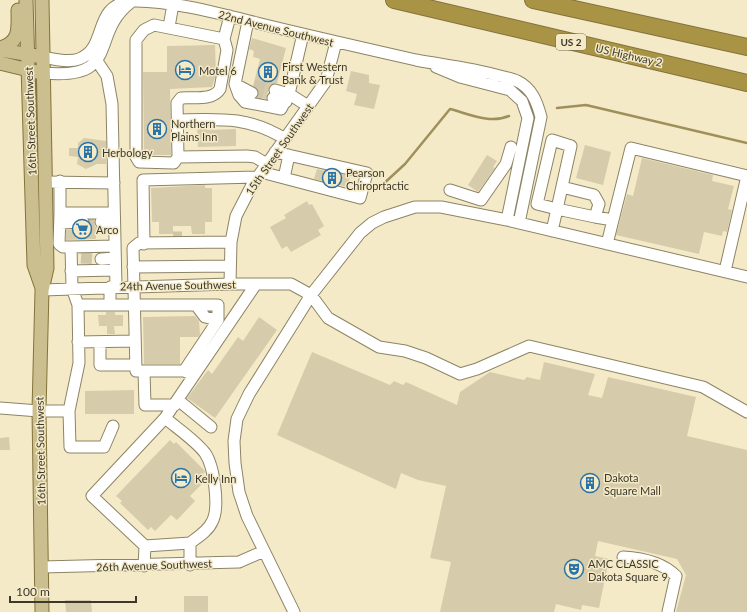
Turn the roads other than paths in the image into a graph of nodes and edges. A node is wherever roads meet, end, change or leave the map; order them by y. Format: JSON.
{"nodes":[{"id":1,"x":18,"y":0,"type":"edge"},
{"id":2,"x":26,"y":0,"type":"edge"},
{"id":3,"x":42,"y":0,"type":"edge"},
{"id":4,"x":394,"y":0,"type":"edge"},
{"id":5,"x":533,"y":0,"type":"edge"},
{"id":6,"x":548,"y":0,"type":"edge"},
{"id":7,"x":134,"y":1,"type":"edge"},
{"id":8,"x":173,"y":4,"type":"junction"},
{"id":9,"x":586,"y":13,"type":"junction"},
{"id":10,"x":230,"y":16,"type":"junction"},
{"id":11,"x":248,"y":21,"type":"junction"},
{"id":12,"x":169,"y":27,"type":"junction"},
{"id":13,"x":303,"y":34,"type":"junction"},
{"id":14,"x":224,"y":39,"type":"junction"},
{"id":15,"x":336,"y":42,"type":"junction"},
{"id":16,"x":747,"y":47,"type":"edge"},
{"id":17,"x":0,"y":49,"type":"edge"},
{"id":18,"x":29,"y":55,"type":"junction"},
{"id":19,"x":43,"y":58,"type":"junction"},
{"id":20,"x":418,"y":60,"type":"junction"},
{"id":21,"x":97,"y":61,"type":"junction"},
{"id":22,"x":0,"y":63,"type":"edge"},
{"id":23,"x":29,"y":71,"type":"junction"},
{"id":24,"x":44,"y":73,"type":"junction"},
{"id":25,"x":747,"y":83,"type":"edge"},
{"id":26,"x":236,"y":84,"type":"junction"},
{"id":27,"x":252,"y":91,"type":"tunnel mouth"},
{"id":28,"x":274,"y":96,"type":"tunnel mouth"},
{"id":29,"x":286,"y":100,"type":"junction"},
{"id":30,"x":308,"y":106,"type":"junction"},
{"id":31,"x":177,"y":120,"type":"junction"},
{"id":32,"x":285,"y":139,"type":"junction"},
{"id":33,"x":511,"y":147,"type":"dead end"},
{"id":34,"x":276,"y":152,"type":"junction"},
{"id":35,"x":290,"y":155,"type":"junction"},
{"id":36,"x":178,"y":158,"type":"junction"},
{"id":37,"x":262,"y":171,"type":"junction"},
{"id":38,"x":284,"y":178,"type":"junction"},
{"id":39,"x":60,"y":181,"type":"junction"},
{"id":40,"x":47,"y":182,"type":"junction"},
{"id":41,"x":114,"y":183,"type":"junction"},
{"id":42,"x":562,"y":187,"type":"junction"},
{"id":43,"x":746,"y":188,"type":"edge"},
{"id":44,"x":450,"y":190,"type":"dead end"},
{"id":45,"x":557,"y":209,"type":"junction"},
{"id":46,"x":114,"y":217,"type":"junction"},
{"id":47,"x":595,"y":217,"type":"junction"},
{"id":48,"x":60,"y":218,"type":"junction"},
{"id":49,"x":507,"y":220,"type":"junction"},
{"id":50,"x":613,"y":220,"type":"junction"},
{"id":51,"x":83,"y":222,"type":"tunnel mouth"},
{"id":52,"x":101,"y":222,"type":"tunnel mouth"},
{"id":53,"x":519,"y":223,"type":"junction"},
{"id":54,"x":552,"y":231,"type":"junction"},
{"id":55,"x":174,"y":239,"type":"junction"},
{"id":56,"x":231,"y":242,"type":"junction"},
{"id":57,"x":144,"y":244,"type":"junction"},
{"id":58,"x":192,"y":244,"type":"junction"},
{"id":59,"x":607,"y":244,"type":"junction"},
{"id":60,"x":115,"y":246,"type":"junction"},
{"id":61,"x":71,"y":247,"type":"junction"},
{"id":62,"x":101,"y":258,"type":"tunnel mouth"},
{"id":63,"x":115,"y":258,"type":"junction"},
{"id":64,"x":230,"y":266,"type":"junction"},
{"id":65,"x":133,"y":267,"type":"junction"},
{"id":66,"x":115,"y":270,"type":"junction"},
{"id":67,"x":725,"y":271,"type":"junction"},
{"id":68,"x":71,"y":272,"type":"junction"},
{"id":69,"x":747,"y":277,"type":"edge"},
{"id":70,"x":230,"y":284,"type":"junction"},
{"id":71,"x":256,"y":284,"type":"junction"},
{"id":72,"x":133,"y":286,"type":"junction"},
{"id":73,"x":113,"y":287,"type":"junction"},
{"id":74,"x":72,"y":288,"type":"junction"},
{"id":75,"x":42,"y":290,"type":"junction"},
{"id":76,"x":311,"y":295,"type":"junction"},
{"id":77,"x":134,"y":304,"type":"junction"},
{"id":78,"x":78,"y":305,"type":"junction"},
{"id":79,"x":110,"y":305,"type":"junction"},
{"id":80,"x":135,"y":341,"type":"junction"},
{"id":81,"x":78,"y":342,"type":"junction"},
{"id":82,"x":100,"y":342,"type":"junction"},
{"id":83,"x":140,"y":368,"type":"junction"},
{"id":84,"x":184,"y":371,"type":"junction"},
{"id":85,"x":194,"y":376,"type":"junction"},
{"id":86,"x":176,"y":402,"type":"junction"},
{"id":87,"x":0,"y":408,"type":"edge"},
{"id":88,"x":39,"y":411,"type":"junction"},
{"id":89,"x":69,"y":411,"type":"junction"},
{"id":90,"x":747,"y":412,"type":"edge"},
{"id":91,"x":165,"y":418,"type":"junction"},
{"id":92,"x":112,"y":426,"type":"dead end"},
{"id":93,"x":211,"y":427,"type":"dead end"},
{"id":94,"x":190,"y":543,"type":"junction"},
{"id":95,"x":145,"y":546,"type":"junction"},
{"id":96,"x":264,"y":551,"type":"junction"},
{"id":97,"x":623,"y":557,"type":"dead end"},
{"id":98,"x":190,"y":565,"type":"junction"},
{"id":99,"x":144,"y":566,"type":"junction"},
{"id":100,"x":42,"y":567,"type":"junction"},
{"id":101,"x":42,"y":612,"type":"edge"},
{"id":102,"x":294,"y":612,"type":"edge"},
{"id":103,"x":668,"y":612,"type":"edge"}],
"edges":[{"from":1,"to":17,"type":"main road"},
{"from":2,"to":18,"type":"main road","name":"16th Street Southwest"},
{"from":3,"to":19,"type":"main road","name":"16th Street Southwest"},
{"from":4,"to":25,"type":"highway","name":"US Highway 2","number":"US 2"},
{"from":5,"to":9,"type":"highway"},
{"from":6,"to":9,"type":"highway"},
{"from":7,"to":8,"type":"street","name":"22nd Avenue Southwest"},
{"from":7,"to":19,"type":"street","name":"22nd Avenue Southwest"},
{"from":7,"to":21,"type":"street"},
{"from":8,"to":10,"type":"street","name":"22nd Avenue Southwest"},
{"from":8,"to":12,"type":"street"},
{"from":9,"to":16,"type":"highway"},
{"from":10,"to":11,"type":"street","name":"22nd Avenue Southwest"},
{"from":10,"to":14,"type":"street"},
{"from":11,"to":13,"type":"street","name":"22nd Avenue Southwest"},
{"from":11,"to":26,"type":"street"},
{"from":12,"to":14,"type":"street"},
{"from":12,"to":36,"type":"street"},
{"from":13,"to":15,"type":"street","name":"22nd Avenue Southwest"},
{"from":13,"to":29,"type":"street"},
{"from":14,"to":31,"type":"street"},
{"from":15,"to":20,"type":"street","name":"22nd Avenue Southwest"},
{"from":15,"to":30,"type":"street","name":"15th Street Southwest"},
{"from":17,"to":18,"type":"main road","name":"22nd Avenue Southwest"},
{"from":18,"to":19,"type":"main road","name":"22nd Avenue Southwest"},
{"from":18,"to":23,"type":"main road","name":"16th Street Southwest"},
{"from":19,"to":24,"type":"main road","name":"16th Street Southwest"},
{"from":20,"to":49,"type":"street","name":"22nd Avenue Southwest"},
{"from":20,"to":53,"type":"street","name":"22nd Avenue Southwest"},
{"from":21,"to":24,"type":"street"},
{"from":21,"to":41,"type":"street"},
{"from":22,"to":23,"type":"main road"},
{"from":23,"to":24,"type":"main road"},
{"from":23,"to":75,"type":"main road","name":"16th Street Southwest"},
{"from":24,"to":40,"type":"main road","name":"16th Street Southwest"},
{"from":26,"to":27,"type":"street"},
{"from":26,"to":29,"type":"street"},
{"from":28,"to":29,"type":"street"},
{"from":29,"to":30,"type":"street"},
{"from":30,"to":32,"type":"street","name":"15th Street Southwest"},
{"from":31,"to":32,"type":"street"},
{"from":31,"to":36,"type":"street"},
{"from":32,"to":34,"type":"street","name":"15th Street Southwest"},
{"from":33,"to":44,"type":"street"},
{"from":34,"to":35,"type":"street"},
{"from":34,"to":37,"type":"street","name":"15th Street Southwest"},
{"from":35,"to":38,"type":"street"},
{"from":35,"to":38,"type":"street"},
{"from":36,"to":37,"type":"street"},
{"from":37,"to":38,"type":"street"},
{"from":37,"to":56,"type":"street","name":"15th Street Southwest"},
{"from":37,"to":57,"type":"street"},
{"from":39,"to":40,"type":"street"},
{"from":39,"to":41,"type":"street"},
{"from":39,"to":48,"type":"street"},
{"from":40,"to":75,"type":"main road","name":"16th Street Southwest"},
{"from":41,"to":46,"type":"street"},
{"from":42,"to":45,"type":"street"},
{"from":42,"to":45,"type":"street"},
{"from":42,"to":47,"type":"street"},
{"from":43,"to":50,"type":"street"},
{"from":43,"to":67,"type":"street"},
{"from":45,"to":47,"type":"street"},
{"from":45,"to":54,"type":"street"},
{"from":46,"to":48,"type":"street"},
{"from":46,"to":52,"type":"street"},
{"from":46,"to":60,"type":"street"},
{"from":47,"to":50,"type":"street"},
{"from":48,"to":51,"type":"street"},
{"from":48,"to":61,"type":"street"},
{"from":49,"to":53,"type":"street"},
{"from":49,"to":76,"type":"street"},
{"from":50,"to":59,"type":"street"},
{"from":53,"to":54,"type":"street"},
{"from":54,"to":59,"type":"street"},
{"from":55,"to":57,"type":"street"},
{"from":55,"to":58,"type":"street"},
{"from":55,"to":58,"type":"street"},
{"from":56,"to":58,"type":"street"},
{"from":56,"to":64,"type":"street","name":"15th Street Southwest"},
{"from":57,"to":65,"type":"street"},
{"from":59,"to":67,"type":"street"},
{"from":60,"to":61,"type":"street"},
{"from":60,"to":63,"type":"street"},
{"from":61,"to":68,"type":"street"},
{"from":62,"to":63,"type":"street"},
{"from":63,"to":66,"type":"street"},
{"from":64,"to":65,"type":"street"},
{"from":64,"to":70,"type":"street","name":"15th Street Southwest"},
{"from":65,"to":72,"type":"street"},
{"from":66,"to":68,"type":"street"},
{"from":66,"to":73,"type":"street"},
{"from":67,"to":69,"type":"street"},
{"from":68,"to":74,"type":"street"},
{"from":70,"to":71,"type":"street","name":"24th Avenue Southwest"},
{"from":70,"to":72,"type":"street","name":"24th Avenue Southwest"},
{"from":71,"to":76,"type":"street","name":"24th Avenue Southwest"},
{"from":71,"to":85,"type":"street"},
{"from":72,"to":73,"type":"street","name":"24th Avenue Southwest"},
{"from":72,"to":77,"type":"street"},
{"from":73,"to":74,"type":"street","name":"24th Avenue Southwest"},
{"from":73,"to":79,"type":"street"},
{"from":74,"to":75,"type":"street","name":"24th Avenue Southwest"},
{"from":74,"to":78,"type":"street"},
{"from":75,"to":88,"type":"main road","name":"16th Street Southwest"},
{"from":76,"to":90,"type":"street"},
{"from":76,"to":96,"type":"street"},
{"from":77,"to":79,"type":"street"},
{"from":77,"to":80,"type":"street"},
{"from":77,"to":84,"type":"street"},
{"from":78,"to":79,"type":"street"},
{"from":78,"to":81,"type":"street"},
{"from":80,"to":82,"type":"street"},
{"from":80,"to":83,"type":"street"},
{"from":81,"to":82,"type":"street"},
{"from":81,"to":89,"type":"street"},
{"from":82,"to":83,"type":"street"},
{"from":83,"to":84,"type":"street"},
{"from":83,"to":86,"type":"street"},
{"from":84,"to":85,"type":"street"},
{"from":85,"to":86,"type":"street"},
{"from":86,"to":91,"type":"street"},
{"from":86,"to":93,"type":"street"},
{"from":87,"to":88,"type":"street"},
{"from":88,"to":89,"type":"street"},
{"from":88,"to":100,"type":"main road","name":"16th Street Southwest"},
{"from":89,"to":92,"type":"street"},
{"from":91,"to":94,"type":"street"},
{"from":91,"to":95,"type":"street"},
{"from":94,"to":95,"type":"street"},
{"from":94,"to":98,"type":"street"},
{"from":95,"to":99,"type":"street"},
{"from":96,"to":98,"type":"street","name":"26th Avenue Southwest"},
{"from":96,"to":102,"type":"street"},
{"from":97,"to":103,"type":"street"},
{"from":98,"to":99,"type":"street","name":"26th Avenue Southwest"},
{"from":99,"to":100,"type":"street","name":"26th Avenue Southwest"},
{"from":100,"to":101,"type":"main road","name":"16th Street Southwest"}]}
